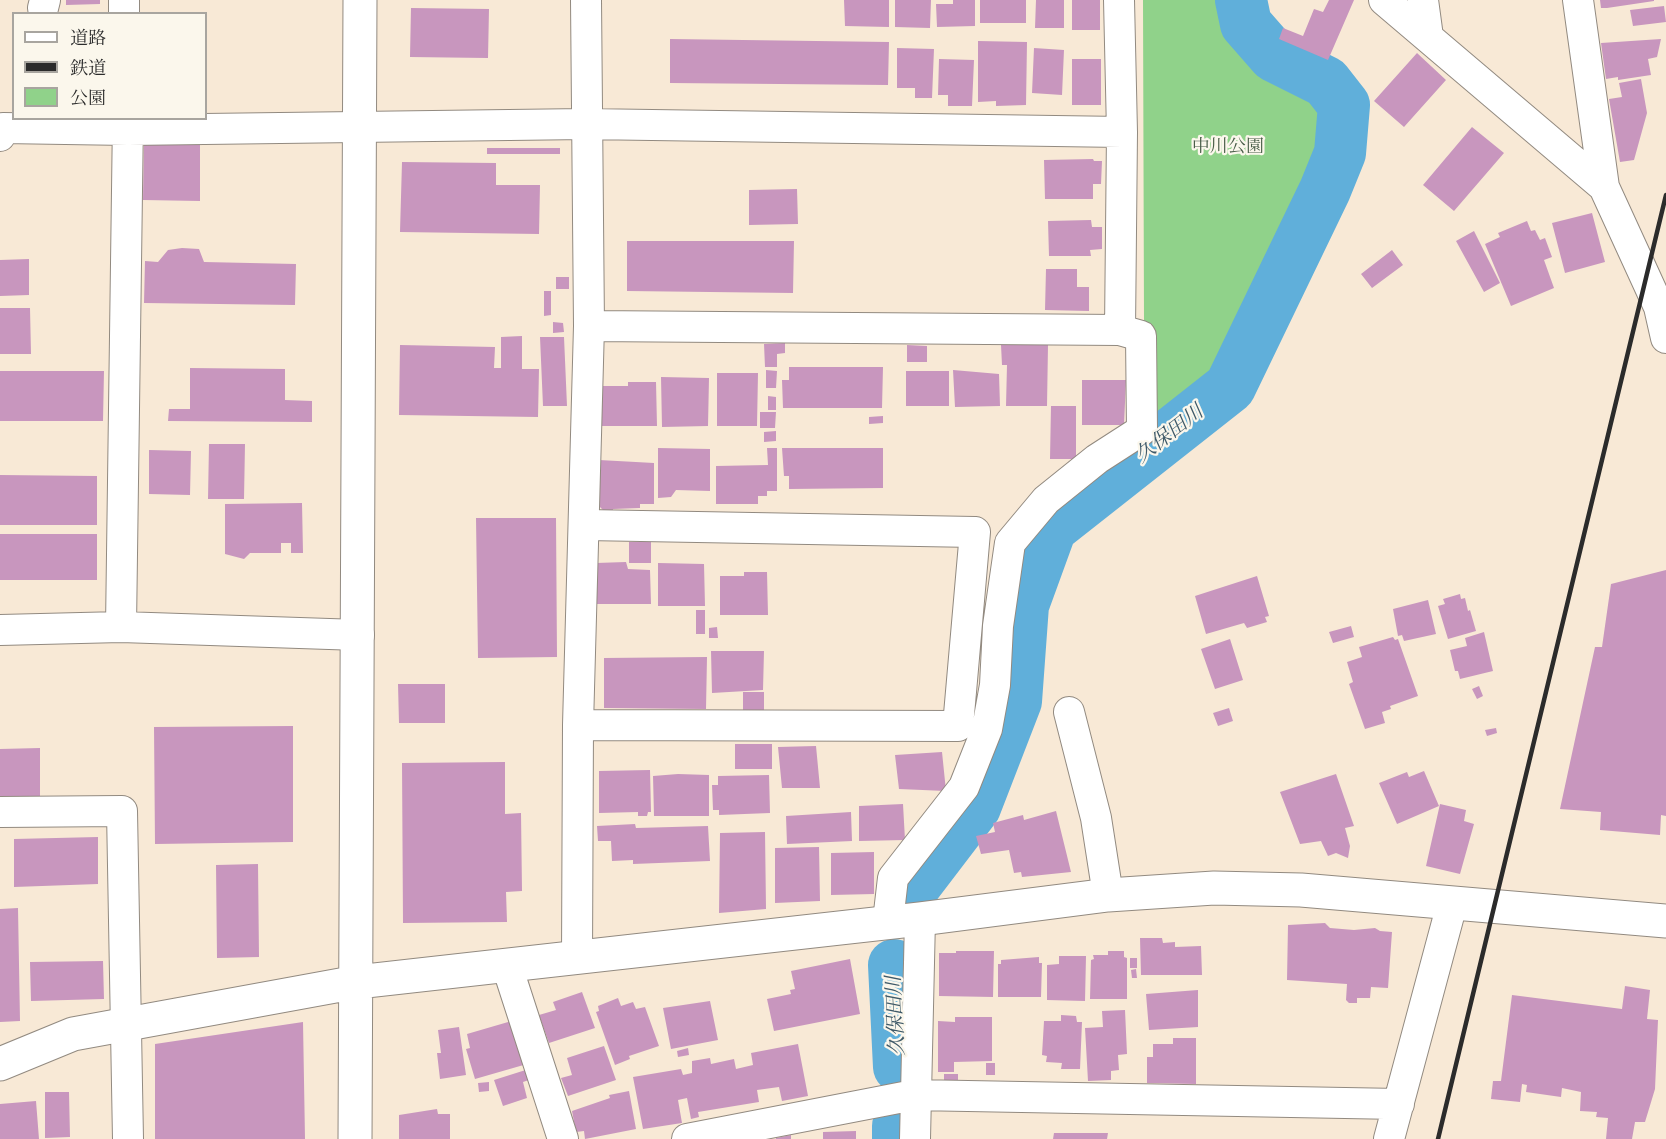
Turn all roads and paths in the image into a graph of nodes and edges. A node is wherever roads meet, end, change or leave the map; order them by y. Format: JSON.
{"nodes":[{"id":1,"x":360,"y":0,"type":"edge"},
{"id":2,"x":586,"y":0,"type":"edge"},
{"id":3,"x":1119,"y":0,"type":"edge"},
{"id":4,"x":1384,"y":0,"type":"edge"},
{"id":5,"x":1423,"y":0,"type":"edge"},
{"id":6,"x":1578,"y":0,"type":"edge"},
{"id":7,"x":1428,"y":37,"type":"junction"},
{"id":8,"x":128,"y":124,"type":"edge"},
{"id":9,"x":585,"y":124,"type":"junction"},
{"id":10,"x":361,"y":128,"type":"junction"},
{"id":11,"x":1122,"y":132,"type":"junction"},
{"id":12,"x":0,"y":136,"type":"edge"},
{"id":13,"x":1604,"y":187,"type":"junction"},
{"id":14,"x":589,"y":326,"type":"junction"},
{"id":15,"x":1120,"y":330,"type":"junction"},
{"id":16,"x":1666,"y":338,"type":"edge"},
{"id":17,"x":585,"y":525,"type":"junction"},
{"id":18,"x":121,"y":627,"type":"junction"},
{"id":19,"x":0,"y":630,"type":"edge"},
{"id":20,"x":359,"y":635,"type":"junction"},
{"id":21,"x":1069,"y":712,"type":"dead end"},
{"id":22,"x":578,"y":725,"type":"junction"},
{"id":23,"x":972,"y":727,"type":"junction"},
{"id":24,"x":0,"y":812,"type":"edge"},
{"id":25,"x":1108,"y":895,"type":"junction"},
{"id":26,"x":1452,"y":904,"type":"junction"},
{"id":27,"x":920,"y":919,"type":"junction"},
{"id":28,"x":888,"y":921,"type":"junction"},
{"id":29,"x":1666,"y":921,"type":"edge"},
{"id":30,"x":577,"y":958,"type":"junction"},
{"id":31,"x":507,"y":966,"type":"junction"},
{"id":32,"x":357,"y":982,"type":"junction"},
{"id":33,"x":126,"y":1023,"type":"junction"},
{"id":34,"x":0,"y":1064,"type":"edge"},
{"id":35,"x":914,"y":1095,"type":"junction"},
{"id":36,"x":1399,"y":1104,"type":"junction"},
{"id":37,"x":128,"y":1139,"type":"edge"},
{"id":38,"x":355,"y":1139,"type":"edge"},
{"id":39,"x":563,"y":1139,"type":"edge"},
{"id":40,"x":687,"y":1139,"type":"edge"},
{"id":41,"x":915,"y":1139,"type":"edge"},
{"id":42,"x":1389,"y":1139,"type":"edge"}],
"edges":[{"from":1,"to":10,"type":"street"},
{"from":2,"to":9,"type":"street"},
{"from":3,"to":11,"type":"street"},
{"from":4,"to":7,"type":"street"},
{"from":5,"to":7,"type":"street"},
{"from":6,"to":13,"type":"street"},
{"from":7,"to":13,"type":"street"},
{"from":8,"to":10,"type":"street"},
{"from":8,"to":12,"type":"street"},
{"from":8,"to":18,"type":"street"},
{"from":9,"to":10,"type":"street"},
{"from":9,"to":11,"type":"street"},
{"from":9,"to":14,"type":"street"},
{"from":10,"to":20,"type":"street"},
{"from":11,"to":15,"type":"street"},
{"from":13,"to":16,"type":"street"},
{"from":14,"to":15,"type":"street"},
{"from":14,"to":17,"type":"street"},
{"from":15,"to":23,"type":"street"},
{"from":17,"to":22,"type":"street"},
{"from":17,"to":23,"type":"street"},
{"from":18,"to":19,"type":"street"},
{"from":18,"to":20,"type":"street"},
{"from":20,"to":32,"type":"street"},
{"from":21,"to":25,"type":"street"},
{"from":22,"to":23,"type":"street"},
{"from":22,"to":30,"type":"street"},
{"from":23,"to":28,"type":"street"},
{"from":24,"to":33,"type":"street"},
{"from":25,"to":26,"type":"street"},
{"from":25,"to":27,"type":"street"},
{"from":26,"to":29,"type":"street"},
{"from":26,"to":36,"type":"street"},
{"from":27,"to":28,"type":"street"},
{"from":27,"to":35,"type":"street"},
{"from":28,"to":30,"type":"street"},
{"from":30,"to":31,"type":"street"},
{"from":31,"to":32,"type":"street"},
{"from":31,"to":39,"type":"street"},
{"from":32,"to":33,"type":"street"},
{"from":32,"to":38,"type":"street"},
{"from":33,"to":34,"type":"street"},
{"from":33,"to":37,"type":"street"},
{"from":35,"to":36,"type":"street"},
{"from":35,"to":40,"type":"street"},
{"from":35,"to":41,"type":"street"},
{"from":36,"to":42,"type":"street"}]}
